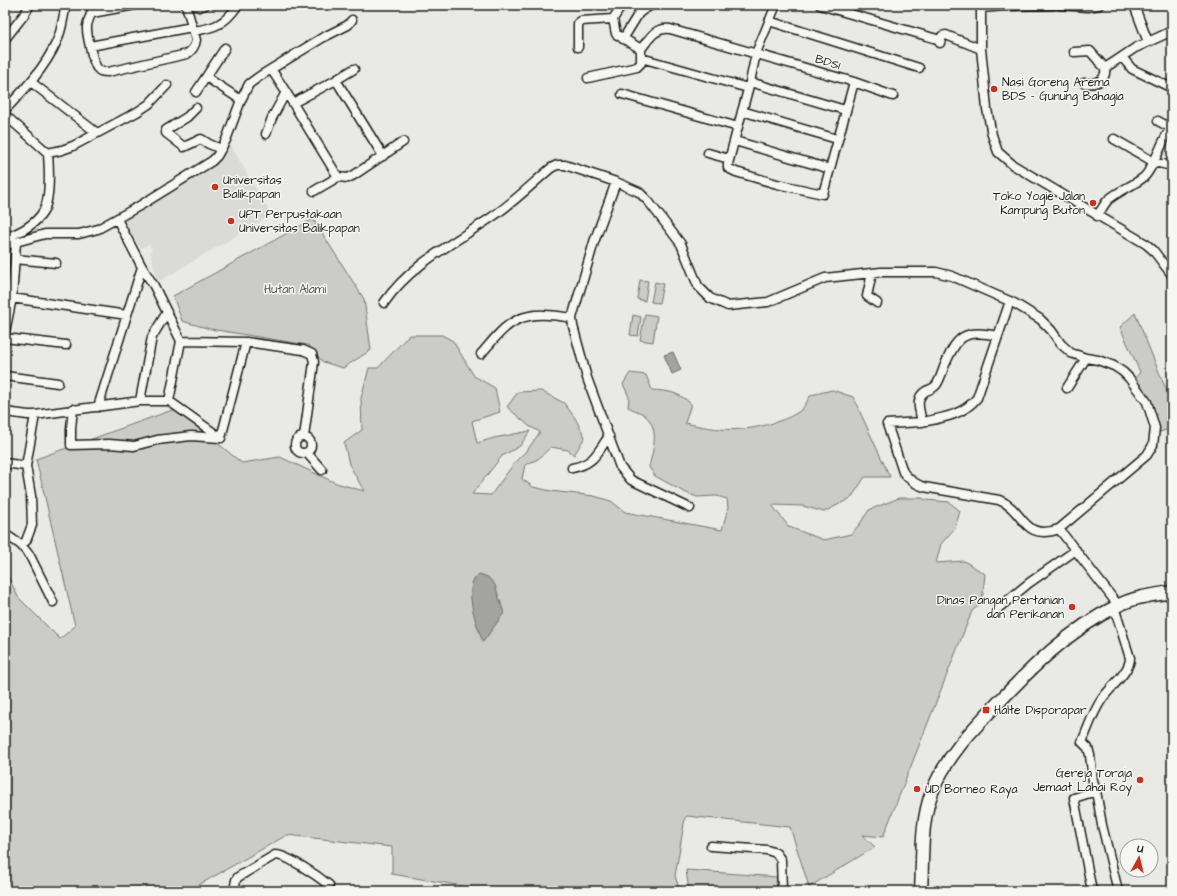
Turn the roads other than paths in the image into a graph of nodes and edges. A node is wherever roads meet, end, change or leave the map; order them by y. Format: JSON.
{"nodes":[{"id":1,"x":30,"y":5,"type":"edge"},
{"id":2,"x":66,"y":5,"type":"edge"},
{"id":3,"x":135,"y":5,"type":"edge"},
{"id":4,"x":186,"y":5,"type":"edge"},
{"id":5,"x":193,"y":5,"type":"edge"},
{"id":6,"x":205,"y":5,"type":"edge"},
{"id":7,"x":238,"y":5,"type":"edge"},
{"id":8,"x":622,"y":5,"type":"edge"},
{"id":9,"x":652,"y":5,"type":"edge"},
{"id":10,"x":776,"y":5,"type":"edge"},
{"id":11,"x":820,"y":5,"type":"edge"},
{"id":12,"x":1053,"y":5,"type":"edge"},
{"id":13,"x":1059,"y":5,"type":"edge"},
{"id":14,"x":1099,"y":5,"type":"edge"},
{"id":15,"x":1134,"y":5,"type":"edge"},
{"id":16,"x":1026,"y":6,"type":"edge"},
{"id":17,"x":1088,"y":6,"type":"edge"},
{"id":18,"x":981,"y":7,"type":"edge"},
{"id":19,"x":93,"y":9,"type":"edge"},
{"id":20,"x":613,"y":19,"type":"junction"},
{"id":21,"x":352,"y":20,"type":"dead end"},
{"id":22,"x":769,"y":22,"type":"junction"},
{"id":23,"x":192,"y":29,"type":"junction"},
{"id":24,"x":1172,"y":31,"type":"edge"},
{"id":25,"x":5,"y":39,"type":"edge"},
{"id":26,"x":623,"y":39,"type":"junction"},
{"id":27,"x":1148,"y":42,"type":"junction"},
{"id":28,"x":90,"y":46,"type":"junction"},
{"id":29,"x":225,"y":48,"type":"dead end"},
{"id":30,"x":578,"y":48,"type":"dead end"},
{"id":31,"x":641,"y":49,"type":"junction"},
{"id":32,"x":981,"y":49,"type":"junction"},
{"id":33,"x":1074,"y":52,"type":"dead end"},
{"id":34,"x":756,"y":53,"type":"junction"},
{"id":35,"x":1122,"y":57,"type":"junction"},
{"id":36,"x":641,"y":58,"type":"junction"},
{"id":37,"x":919,"y":68,"type":"dead end"},
{"id":38,"x":1105,"y":68,"type":"junction"},
{"id":39,"x":271,"y":69,"type":"junction"},
{"id":40,"x":354,"y":69,"type":"dead end"},
{"id":41,"x":206,"y":77,"type":"junction"},
{"id":42,"x":588,"y":78,"type":"dead end"},
{"id":43,"x":336,"y":80,"type":"junction"},
{"id":44,"x":32,"y":82,"type":"junction"},
{"id":45,"x":854,"y":82,"type":"junction"},
{"id":46,"x":1084,"y":83,"type":"dead end"},
{"id":47,"x":167,"y":85,"type":"dead end"},
{"id":48,"x":749,"y":85,"type":"junction"},
{"id":49,"x":1172,"y":88,"type":"edge"},
{"id":50,"x":196,"y":92,"type":"dead end"},
{"id":51,"x":286,"y":92,"type":"junction"},
{"id":52,"x":622,"y":94,"type":"dead end"},
{"id":53,"x":893,"y":96,"type":"dead end"},
{"id":54,"x":241,"y":100,"type":"junction"},
{"id":55,"x":293,"y":103,"type":"junction"},
{"id":56,"x":196,"y":108,"type":"dead end"},
{"id":57,"x":5,"y":110,"type":"edge"},
{"id":58,"x":845,"y":110,"type":"junction"},
{"id":59,"x":742,"y":111,"type":"junction"},
{"id":60,"x":5,"y":115,"type":"edge"},
{"id":61,"x":1158,"y":121,"type":"dead end"},
{"id":62,"x":738,"y":127,"type":"junction"},
{"id":63,"x":97,"y":133,"type":"junction"},
{"id":64,"x":266,"y":134,"type":"dead end"},
{"id":65,"x":837,"y":139,"type":"junction"},
{"id":66,"x":1114,"y":139,"type":"dead end"},
{"id":67,"x":735,"y":141,"type":"junction"},
{"id":68,"x":403,"y":142,"type":"dead end"},
{"id":69,"x":221,"y":149,"type":"junction"},
{"id":70,"x":48,"y":153,"type":"junction"},
{"id":71,"x":708,"y":153,"type":"dead end"},
{"id":72,"x":383,"y":156,"type":"junction"},
{"id":73,"x":729,"y":159,"type":"junction"},
{"id":74,"x":1153,"y":161,"type":"junction"},
{"id":75,"x":1172,"y":166,"type":"edge"},
{"id":76,"x":830,"y":169,"type":"junction"},
{"id":77,"x":338,"y":177,"type":"junction"},
{"id":78,"x":616,"y":182,"type":"junction"},
{"id":79,"x":314,"y":191,"type":"dead end"},
{"id":80,"x":1098,"y":216,"type":"junction"},
{"id":81,"x":117,"y":219,"type":"junction"},
{"id":82,"x":5,"y":238,"type":"edge"},
{"id":83,"x":16,"y":242,"type":"junction"},
{"id":84,"x":5,"y":245,"type":"edge"},
{"id":85,"x":15,"y":259,"type":"junction"},
{"id":86,"x":56,"y":263,"type":"dead end"},
{"id":87,"x":142,"y":267,"type":"junction"},
{"id":88,"x":872,"y":273,"type":"junction"},
{"id":89,"x":1172,"y":275,"type":"edge"},
{"id":90,"x":8,"y":298,"type":"edge"},
{"id":91,"x":1010,"y":301,"type":"junction"},
{"id":92,"x":877,"y":302,"type":"dead end"},
{"id":93,"x":384,"y":303,"type":"dead end"},
{"id":94,"x":167,"y":312,"type":"junction"},
{"id":95,"x":128,"y":315,"type":"junction"},
{"id":96,"x":572,"y":318,"type":"junction"},
{"id":97,"x":5,"y":332,"type":"edge"},
{"id":98,"x":997,"y":336,"type":"junction"},
{"id":99,"x":5,"y":338,"type":"edge"},
{"id":100,"x":181,"y":341,"type":"junction"},
{"id":101,"x":246,"y":342,"type":"junction"},
{"id":102,"x":66,"y":345,"type":"dead end"},
{"id":103,"x":481,"y":354,"type":"dead end"},
{"id":104,"x":1086,"y":358,"type":"junction"},
{"id":105,"x":5,"y":376,"type":"edge"},
{"id":106,"x":58,"y":383,"type":"dead end"},
{"id":107,"x":1067,"y":388,"type":"dead end"},
{"id":108,"x":140,"y":401,"type":"junction"},
{"id":109,"x":169,"y":401,"type":"junction"},
{"id":110,"x":98,"y":407,"type":"junction"},
{"id":111,"x":74,"y":409,"type":"junction"},
{"id":112,"x":5,"y":412,"type":"edge"},
{"id":113,"x":35,"y":415,"type":"junction"},
{"id":114,"x":922,"y":422,"type":"junction"},
{"id":115,"x":609,"y":436,"type":"junction"},
{"id":116,"x":304,"y":437,"type":"junction"},
{"id":117,"x":221,"y":438,"type":"junction"},
{"id":118,"x":307,"y":453,"type":"junction"},
{"id":119,"x":5,"y":463,"type":"edge"},
{"id":120,"x":26,"y":466,"type":"junction"},
{"id":121,"x":572,"y":468,"type":"dead end"},
{"id":122,"x":322,"y":470,"type":"dead end"},
{"id":123,"x":690,"y":508,"type":"dead end"},
{"id":124,"x":1059,"y":529,"type":"junction"},
{"id":125,"x":5,"y":534,"type":"edge"},
{"id":126,"x":21,"y":545,"type":"junction"},
{"id":127,"x":1076,"y":550,"type":"junction"},
{"id":128,"x":1172,"y":592,"type":"edge"},
{"id":129,"x":1172,"y":599,"type":"edge"},
{"id":130,"x":53,"y":602,"type":"dead end"},
{"id":131,"x":1117,"y":609,"type":"junction"},
{"id":132,"x":996,"y":610,"type":"dead end"},
{"id":133,"x":1096,"y":791,"type":"junction"},
{"id":134,"x":711,"y":846,"type":"dead end"},
{"id":135,"x":329,"y":885,"type":"dead end"},
{"id":136,"x":234,"y":891,"type":"edge"},
{"id":137,"x":782,"y":891,"type":"edge"},
{"id":138,"x":922,"y":891,"type":"edge"},
{"id":139,"x":926,"y":891,"type":"edge"},
{"id":140,"x":1092,"y":891,"type":"edge"},
{"id":141,"x":1118,"y":891,"type":"edge"}],
"edges":[{"from":1,"to":25,"type":"street"},
{"from":2,"to":44,"type":"street"},
{"from":3,"to":19,"type":"street"},
{"from":4,"to":23,"type":"street"},
{"from":5,"to":6,"type":"street"},
{"from":7,"to":23,"type":"street"},
{"from":8,"to":20,"type":"street"},
{"from":9,"to":26,"type":"street"},
{"from":10,"to":22,"type":"street"},
{"from":11,"to":32,"type":"street"},
{"from":12,"to":16,"type":"street"},
{"from":13,"to":17,"type":"street"},
{"from":14,"to":17,"type":"street"},
{"from":15,"to":27,"type":"street"},
{"from":16,"to":18,"type":"street"},
{"from":18,"to":32,"type":"street"},
{"from":19,"to":28,"type":"street"},
{"from":20,"to":26,"type":"street"},
{"from":20,"to":30,"type":"street"},
{"from":21,"to":39,"type":"street"},
{"from":22,"to":34,"type":"street"},
{"from":22,"to":37,"type":"street"},
{"from":23,"to":28,"type":"street"},
{"from":23,"to":28,"type":"street"},
{"from":24,"to":27,"type":"street"},
{"from":26,"to":31,"type":"street"},
{"from":27,"to":35,"type":"street"},
{"from":29,"to":41,"type":"street"},
{"from":31,"to":34,"type":"street","name":"BDS1"},
{"from":31,"to":36,"type":"street"},
{"from":32,"to":80,"type":"street"},
{"from":33,"to":38,"type":"street"},
{"from":34,"to":45,"type":"street","name":"BDS1"},
{"from":34,"to":48,"type":"street"},
{"from":35,"to":38,"type":"street"},
{"from":35,"to":49,"type":"street"},
{"from":36,"to":42,"type":"street"},
{"from":36,"to":48,"type":"street"},
{"from":38,"to":46,"type":"street"},
{"from":39,"to":51,"type":"street"},
{"from":39,"to":54,"type":"street"},
{"from":40,"to":43,"type":"street"},
{"from":41,"to":50,"type":"street"},
{"from":41,"to":54,"type":"street"},
{"from":43,"to":55,"type":"street"},
{"from":43,"to":72,"type":"street"},
{"from":44,"to":57,"type":"street"},
{"from":44,"to":63,"type":"street"},
{"from":45,"to":53,"type":"street","name":"BDS1"},
{"from":45,"to":58,"type":"street"},
{"from":47,"to":63,"type":"street"},
{"from":48,"to":58,"type":"street"},
{"from":48,"to":59,"type":"street"},
{"from":51,"to":55,"type":"street"},
{"from":51,"to":64,"type":"street"},
{"from":52,"to":62,"type":"street"},
{"from":54,"to":69,"type":"street"},
{"from":55,"to":77,"type":"street"},
{"from":56,"to":69,"type":"street"},
{"from":58,"to":65,"type":"street"},
{"from":59,"to":62,"type":"street"},
{"from":59,"to":65,"type":"street"},
{"from":60,"to":70,"type":"street"},
{"from":61,"to":74,"type":"street"},
{"from":62,"to":67,"type":"street"},
{"from":63,"to":70,"type":"street"},
{"from":65,"to":76,"type":"street"},
{"from":66,"to":74,"type":"street"},
{"from":67,"to":73,"type":"street"},
{"from":67,"to":76,"type":"street"},
{"from":68,"to":72,"type":"street"},
{"from":69,"to":81,"type":"street"},
{"from":70,"to":82,"type":"street"},
{"from":71,"to":73,"type":"street"},
{"from":72,"to":77,"type":"street"},
{"from":73,"to":76,"type":"street"},
{"from":74,"to":75,"type":"street"},
{"from":74,"to":80,"type":"street"},
{"from":77,"to":79,"type":"street"},
{"from":78,"to":88,"type":"street"},
{"from":78,"to":93,"type":"street"},
{"from":78,"to":96,"type":"street"},
{"from":80,"to":89,"type":"street"},
{"from":81,"to":83,"type":"street"},
{"from":81,"to":87,"type":"street"},
{"from":83,"to":84,"type":"street"},
{"from":83,"to":85,"type":"street"},
{"from":85,"to":86,"type":"street"},
{"from":85,"to":90,"type":"street"},
{"from":87,"to":94,"type":"street"},
{"from":87,"to":95,"type":"street"},
{"from":88,"to":91,"type":"street"},
{"from":88,"to":92,"type":"street"},
{"from":90,"to":95,"type":"street"},
{"from":90,"to":97,"type":"street"},
{"from":91,"to":98,"type":"street"},
{"from":91,"to":104,"type":"street"},
{"from":94,"to":100,"type":"street"},
{"from":94,"to":108,"type":"street"},
{"from":95,"to":110,"type":"street"},
{"from":96,"to":103,"type":"street"},
{"from":96,"to":115,"type":"street"},
{"from":98,"to":114,"type":"street"},
{"from":98,"to":114,"type":"street"},
{"from":99,"to":102,"type":"street"},
{"from":100,"to":101,"type":"street"},
{"from":100,"to":109,"type":"street"},
{"from":101,"to":116,"type":"street"},
{"from":101,"to":117,"type":"street"},
{"from":104,"to":107,"type":"street"},
{"from":104,"to":124,"type":"street"},
{"from":105,"to":106,"type":"street"},
{"from":108,"to":109,"type":"street"},
{"from":108,"to":110,"type":"street"},
{"from":109,"to":117,"type":"street"},
{"from":110,"to":111,"type":"street"},
{"from":111,"to":113,"type":"street"},
{"from":111,"to":117,"type":"street"},
{"from":112,"to":113,"type":"street"},
{"from":113,"to":120,"type":"street"},
{"from":114,"to":124,"type":"street"},
{"from":115,"to":121,"type":"street"},
{"from":115,"to":123,"type":"street"},
{"from":116,"to":118,"type":"street"},
{"from":116,"to":118,"type":"street"},
{"from":118,"to":122,"type":"street"},
{"from":119,"to":120,"type":"street"},
{"from":120,"to":126,"type":"street"},
{"from":124,"to":127,"type":"street"},
{"from":125,"to":126,"type":"street"},
{"from":126,"to":130,"type":"street"},
{"from":127,"to":131,"type":"street"},
{"from":127,"to":132,"type":"street"},
{"from":128,"to":131,"type":"highway"},
{"from":129,"to":131,"type":"highway"},
{"from":131,"to":133,"type":"street"},
{"from":131,"to":138,"type":"highway"},
{"from":131,"to":139,"type":"highway"},
{"from":133,"to":140,"type":"street"},
{"from":133,"to":141,"type":"street"},
{"from":134,"to":137,"type":"street"},
{"from":135,"to":136,"type":"street"}]}
